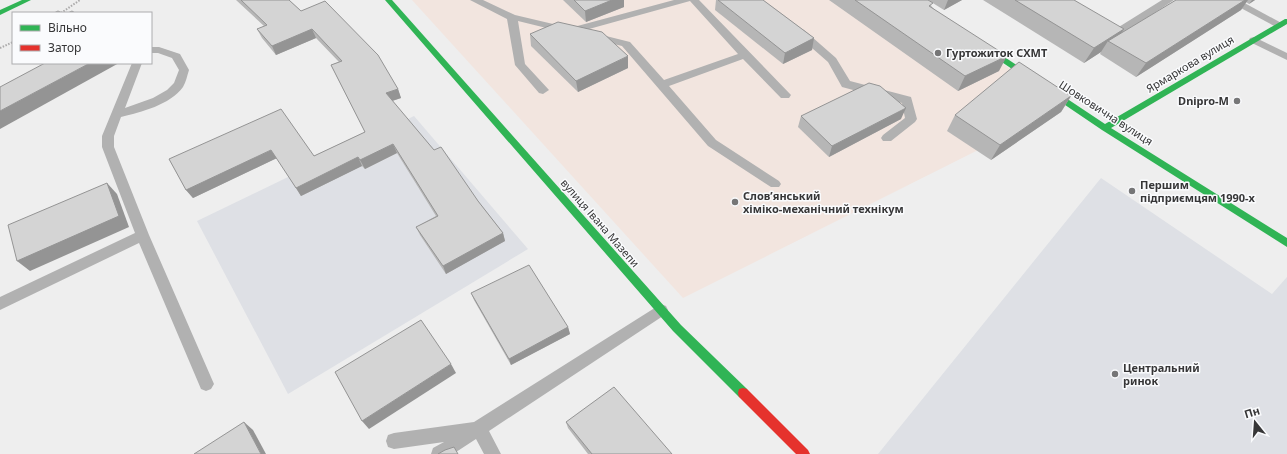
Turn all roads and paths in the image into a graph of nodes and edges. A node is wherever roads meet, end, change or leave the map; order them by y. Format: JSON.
{"nodes":[{"id":1,"x":28,"y":0,"type":"edge"},
{"id":2,"x":80,"y":0,"type":"edge"},
{"id":3,"x":388,"y":0,"type":"edge"},
{"id":4,"x":475,"y":0,"type":"edge"},
{"id":5,"x":685,"y":0,"type":"edge"},
{"id":6,"x":694,"y":0,"type":"edge"},
{"id":7,"x":1170,"y":0,"type":"edge"},
{"id":8,"x":1231,"y":0,"type":"edge"},
{"id":9,"x":62,"y":12,"type":"edge"},
{"id":10,"x":0,"y":13,"type":"edge"},
{"id":11,"x":512,"y":17,"type":"junction"},
{"id":12,"x":1283,"y":23,"type":"edge"},
{"id":13,"x":792,"y":25,"type":"edge"},
{"id":14,"x":1101,"y":27,"type":"edge"},
{"id":15,"x":571,"y":31,"type":"junction"},
{"id":16,"x":974,"y":40,"type":"edge"},
{"id":17,"x":1254,"y":40,"type":"junction"},
{"id":18,"x":12,"y":42,"type":"edge"},
{"id":19,"x":0,"y":48,"type":"edge"},
{"id":20,"x":152,"y":50,"type":"edge"},
{"id":21,"x":745,"y":55,"type":"junction"},
{"id":22,"x":1287,"y":56,"type":"edge"},
{"id":23,"x":137,"y":64,"type":"edge"},
{"id":24,"x":662,"y":86,"type":"junction"},
{"id":25,"x":543,"y":90,"type":"dead end"},
{"id":26,"x":785,"y":95,"type":"dead end"},
{"id":27,"x":117,"y":114,"type":"junction"},
{"id":28,"x":1105,"y":128,"type":"junction"},
{"id":29,"x":887,"y":138,"type":"dead end"},
{"id":30,"x":776,"y":184,"type":"dead end"},
{"id":31,"x":142,"y":235,"type":"junction"},
{"id":32,"x":1287,"y":243,"type":"edge"},
{"id":33,"x":0,"y":304,"type":"edge"},
{"id":34,"x":661,"y":310,"type":"junction"},
{"id":35,"x":206,"y":384,"type":"dead end"},
{"id":36,"x":479,"y":429,"type":"junction"},
{"id":37,"x":394,"y":441,"type":"dead end"},
{"id":38,"x":439,"y":454,"type":"edge"},
{"id":39,"x":493,"y":454,"type":"edge"},
{"id":40,"x":804,"y":454,"type":"edge"}],
"edges":[{"from":1,"to":10,"type":"street"},
{"from":2,"to":9,"type":"path"},
{"from":3,"to":34,"type":"street","name":"вулиця Івана Мазепи"},
{"from":4,"to":11,"type":"lane"},
{"from":5,"to":15,"type":"lane"},
{"from":6,"to":21,"type":"lane"},
{"from":7,"to":14,"type":"lane"},
{"from":8,"to":12,"type":"lane"},
{"from":11,"to":15,"type":"lane"},
{"from":11,"to":25,"type":"lane"},
{"from":12,"to":17,"type":"street","name":"Ярмаркова вулиця"},
{"from":13,"to":29,"type":"lane"},
{"from":15,"to":24,"type":"lane"},
{"from":16,"to":28,"type":"street","name":"Шовковична вулиця"},
{"from":17,"to":22,"type":"lane"},
{"from":17,"to":28,"type":"street","name":"Ярмаркова вулиця"},
{"from":18,"to":19,"type":"path"},
{"from":20,"to":27,"type":"lane"},
{"from":21,"to":24,"type":"lane"},
{"from":21,"to":26,"type":"lane"},
{"from":23,"to":27,"type":"lane"},
{"from":24,"to":30,"type":"lane"},
{"from":27,"to":31,"type":"lane"},
{"from":28,"to":32,"type":"street","name":"Шовковична вулиця"},
{"from":31,"to":33,"type":"lane"},
{"from":31,"to":35,"type":"lane"},
{"from":34,"to":36,"type":"lane"},
{"from":34,"to":40,"type":"street","name":"вулиця Івана Мазепи"},
{"from":36,"to":37,"type":"lane"},
{"from":36,"to":38,"type":"lane"},
{"from":36,"to":39,"type":"lane"}]}
